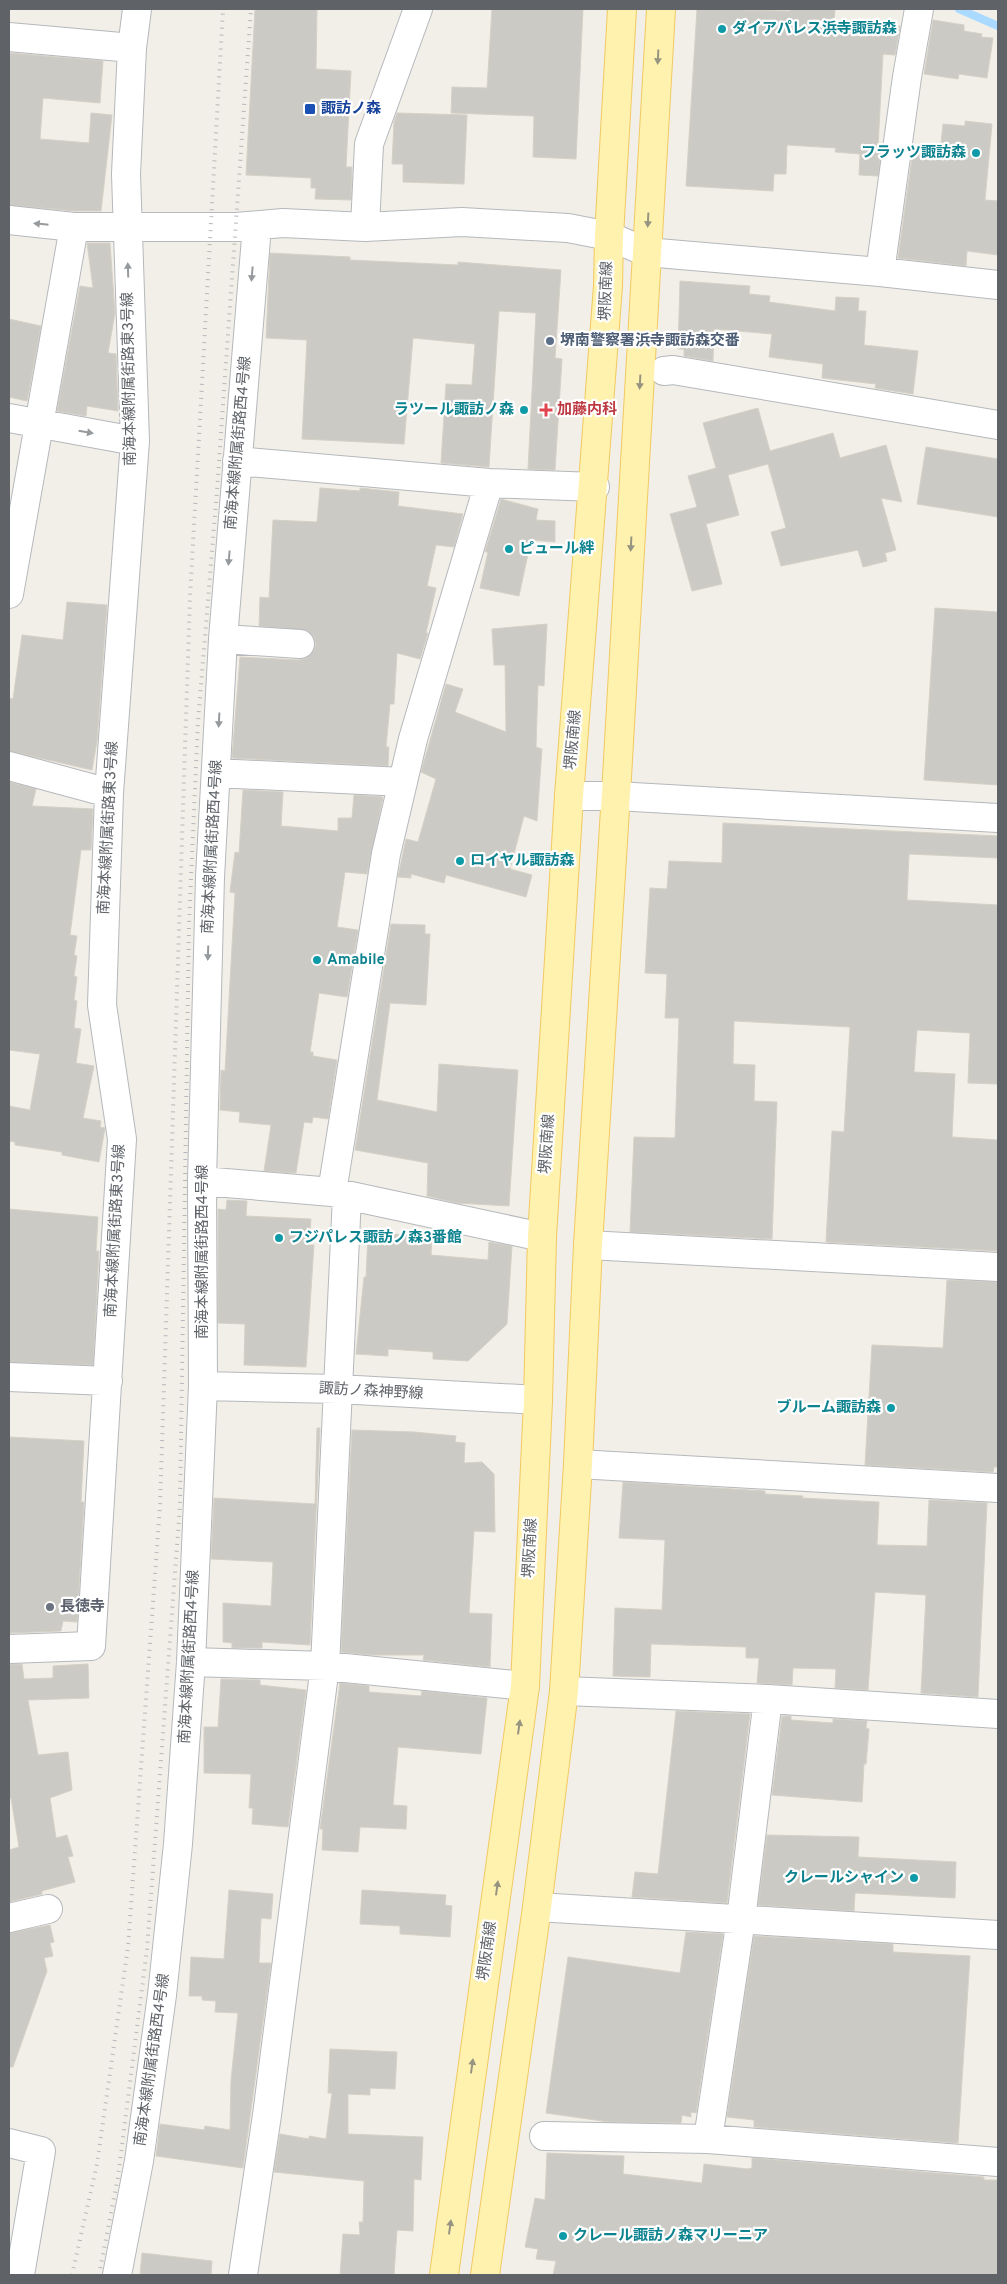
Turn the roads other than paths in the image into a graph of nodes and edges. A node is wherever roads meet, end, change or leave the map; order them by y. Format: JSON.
{"nodes":[{"id":1,"x":137,"y":9,"type":"edge"},
{"id":2,"x":418,"y":9,"type":"edge"},
{"id":3,"x":622,"y":9,"type":"edge"},
{"id":4,"x":661,"y":9,"type":"edge"},
{"id":5,"x":919,"y":10,"type":"edge"},
{"id":6,"x":9,"y":37,"type":"edge"},
{"id":7,"x":132,"y":48,"type":"junction"},
{"id":8,"x":9,"y":220,"type":"edge"},
{"id":9,"x":257,"y":226,"type":"junction"},
{"id":10,"x":74,"y":227,"type":"junction"},
{"id":11,"x":126,"y":227,"type":"junction"},
{"id":12,"x":365,"y":227,"type":"junction"},
{"id":13,"x":609,"y":236,"type":"junction"},
{"id":14,"x":646,"y":252,"type":"junction"},
{"id":15,"x":880,"y":272,"type":"junction"},
{"id":16,"x":998,"y":285,"type":"edge"},
{"id":17,"x":664,"y":371,"type":"dead end"},
{"id":18,"x":9,"y":418,"type":"edge"},
{"id":19,"x":38,"y":424,"type":"junction"},
{"id":20,"x":998,"y":425,"type":"edge"},
{"id":21,"x":135,"y":441,"type":"junction"},
{"id":22,"x":237,"y":461,"type":"junction"},
{"id":23,"x":489,"y":483,"type":"junction"},
{"id":24,"x":595,"y":487,"type":"junction"},
{"id":25,"x":9,"y":594,"type":"edge"},
{"id":26,"x":223,"y":639,"type":"junction"},
{"id":27,"x":300,"y":644,"type":"dead end"},
{"id":28,"x":9,"y":766,"type":"edge"},
{"id":29,"x":216,"y":773,"type":"junction"},
{"id":30,"x":403,"y":782,"type":"junction"},
{"id":31,"x":109,"y":793,"type":"junction"},
{"id":32,"x":569,"y":796,"type":"junction"},
{"id":33,"x":616,"y":796,"type":"junction"},
{"id":34,"x":998,"y":818,"type":"edge"},
{"id":35,"x":202,"y":1181,"type":"junction"},
{"id":36,"x":340,"y":1194,"type":"junction"},
{"id":37,"x":542,"y":1237,"type":"junction"},
{"id":38,"x":588,"y":1245,"type":"junction"},
{"id":39,"x":998,"y":1267,"type":"edge"},
{"id":40,"x":9,"y":1377,"type":"edge"},
{"id":41,"x":108,"y":1381,"type":"junction"},
{"id":42,"x":203,"y":1386,"type":"junction"},
{"id":43,"x":338,"y":1390,"type":"junction"},
{"id":44,"x":538,"y":1400,"type":"junction"},
{"id":45,"x":578,"y":1464,"type":"junction"},
{"id":46,"x":998,"y":1488,"type":"edge"},
{"id":47,"x":9,"y":1649,"type":"edge"},
{"id":48,"x":191,"y":1662,"type":"junction"},
{"id":49,"x":324,"y":1666,"type":"junction"},
{"id":50,"x":525,"y":1686,"type":"junction"},
{"id":51,"x":564,"y":1692,"type":"junction"},
{"id":52,"x":768,"y":1699,"type":"junction"},
{"id":53,"x":998,"y":1714,"type":"edge"},
{"id":54,"x":537,"y":1906,"type":"junction"},
{"id":55,"x":48,"y":1909,"type":"dead end"},
{"id":56,"x":9,"y":1918,"type":"edge"},
{"id":57,"x":741,"y":1919,"type":"junction"},
{"id":58,"x":998,"y":1936,"type":"edge"},
{"id":59,"x":544,"y":2136,"type":"dead end"},
{"id":60,"x":708,"y":2139,"type":"junction"},
{"id":61,"x":9,"y":2143,"type":"edge"},
{"id":62,"x":998,"y":2162,"type":"edge"},
{"id":63,"x":20,"y":2275,"type":"edge"},
{"id":64,"x":117,"y":2275,"type":"edge"},
{"id":65,"x":244,"y":2275,"type":"edge"},
{"id":66,"x":444,"y":2275,"type":"edge"},
{"id":67,"x":485,"y":2275,"type":"edge"}],
"edges":[{"from":1,"to":7,"type":"street","name":"南海本線附属街路東3号線"},
{"from":2,"to":12,"type":"street"},
{"from":3,"to":13,"type":"main road","name":"堺阪南線"},
{"from":4,"to":14,"type":"main road","one_way":true},
{"from":5,"to":15,"type":"street"},
{"from":6,"to":7,"type":"street"},
{"from":7,"to":11,"type":"street","name":"南海本線附属街路東3号線"},
{"from":10,"to":8,"type":"street","one_way":true},
{"from":9,"to":11,"type":"street"},
{"from":9,"to":12,"type":"street"},
{"from":9,"to":22,"type":"street","name":"南海本線附属街路西4号線","one_way":true},
{"from":10,"to":11,"type":"street"},
{"from":10,"to":19,"type":"street"},
{"from":21,"to":11,"type":"street","name":"南海本線附属街路東3号線","one_way":true},
{"from":12,"to":13,"type":"street"},
{"from":13,"to":14,"type":"street"},
{"from":13,"to":24,"type":"main road","name":"堺阪南線"},
{"from":14,"to":15,"type":"street"},
{"from":14,"to":33,"type":"main road","one_way":true},
{"from":15,"to":16,"type":"street"},
{"from":17,"to":20,"type":"street"},
{"from":18,"to":19,"type":"street"},
{"from":19,"to":21,"type":"street","one_way":true},
{"from":19,"to":25,"type":"street"},
{"from":21,"to":31,"type":"street","name":"南海本線附属街路東3号線"},
{"from":22,"to":23,"type":"street"},
{"from":22,"to":26,"type":"street","name":"南海本線附属街路西4号線","one_way":true},
{"from":23,"to":24,"type":"street"},
{"from":23,"to":30,"type":"street"},
{"from":24,"to":32,"type":"main road","name":"堺阪南線"},
{"from":26,"to":27,"type":"street"},
{"from":26,"to":29,"type":"street","name":"南海本線附属街路西4号線","one_way":true},
{"from":28,"to":31,"type":"street"},
{"from":29,"to":30,"type":"street"},
{"from":29,"to":35,"type":"street","name":"南海本線附属街路西4号線","one_way":true},
{"from":30,"to":36,"type":"street"},
{"from":31,"to":41,"type":"street","name":"南海本線附属街路東3号線"},
{"from":32,"to":33,"type":"street"},
{"from":32,"to":37,"type":"main road","name":"堺阪南線"},
{"from":33,"to":34,"type":"street"},
{"from":33,"to":38,"type":"main road"},
{"from":35,"to":36,"type":"street"},
{"from":35,"to":42,"type":"street","name":"南海本線附属街路西4号線"},
{"from":36,"to":37,"type":"street"},
{"from":36,"to":43,"type":"street"},
{"from":37,"to":44,"type":"main road","name":"堺阪南線"},
{"from":38,"to":39,"type":"street"},
{"from":38,"to":45,"type":"main road"},
{"from":40,"to":41,"type":"street"},
{"from":41,"to":47,"type":"street","name":"南海本線附属街路東3号線"},
{"from":42,"to":43,"type":"street","name":"諏訪ノ森神野線"},
{"from":42,"to":48,"type":"street","name":"南海本線附属街路西4号線"},
{"from":43,"to":44,"type":"street","name":"諏訪ノ森神野線"},
{"from":43,"to":49,"type":"street"},
{"from":44,"to":50,"type":"main road","name":"堺阪南線"},
{"from":45,"to":46,"type":"street"},
{"from":45,"to":51,"type":"main road"},
{"from":48,"to":49,"type":"street"},
{"from":48,"to":64,"type":"street","name":"南海本線附属街路西4号線"},
{"from":49,"to":50,"type":"street"},
{"from":49,"to":65,"type":"street"},
{"from":66,"to":50,"type":"main road","name":"堺阪南線","one_way":true},
{"from":51,"to":52,"type":"street"},
{"from":51,"to":54,"type":"main road"},
{"from":52,"to":53,"type":"street"},
{"from":52,"to":57,"type":"street"},
{"from":54,"to":57,"type":"street"},
{"from":54,"to":67,"type":"main road"},
{"from":55,"to":56,"type":"street"},
{"from":57,"to":58,"type":"street"},
{"from":57,"to":60,"type":"street"},
{"from":59,"to":60,"type":"street"},
{"from":60,"to":62,"type":"street"},
{"from":61,"to":63,"type":"street"}]}
